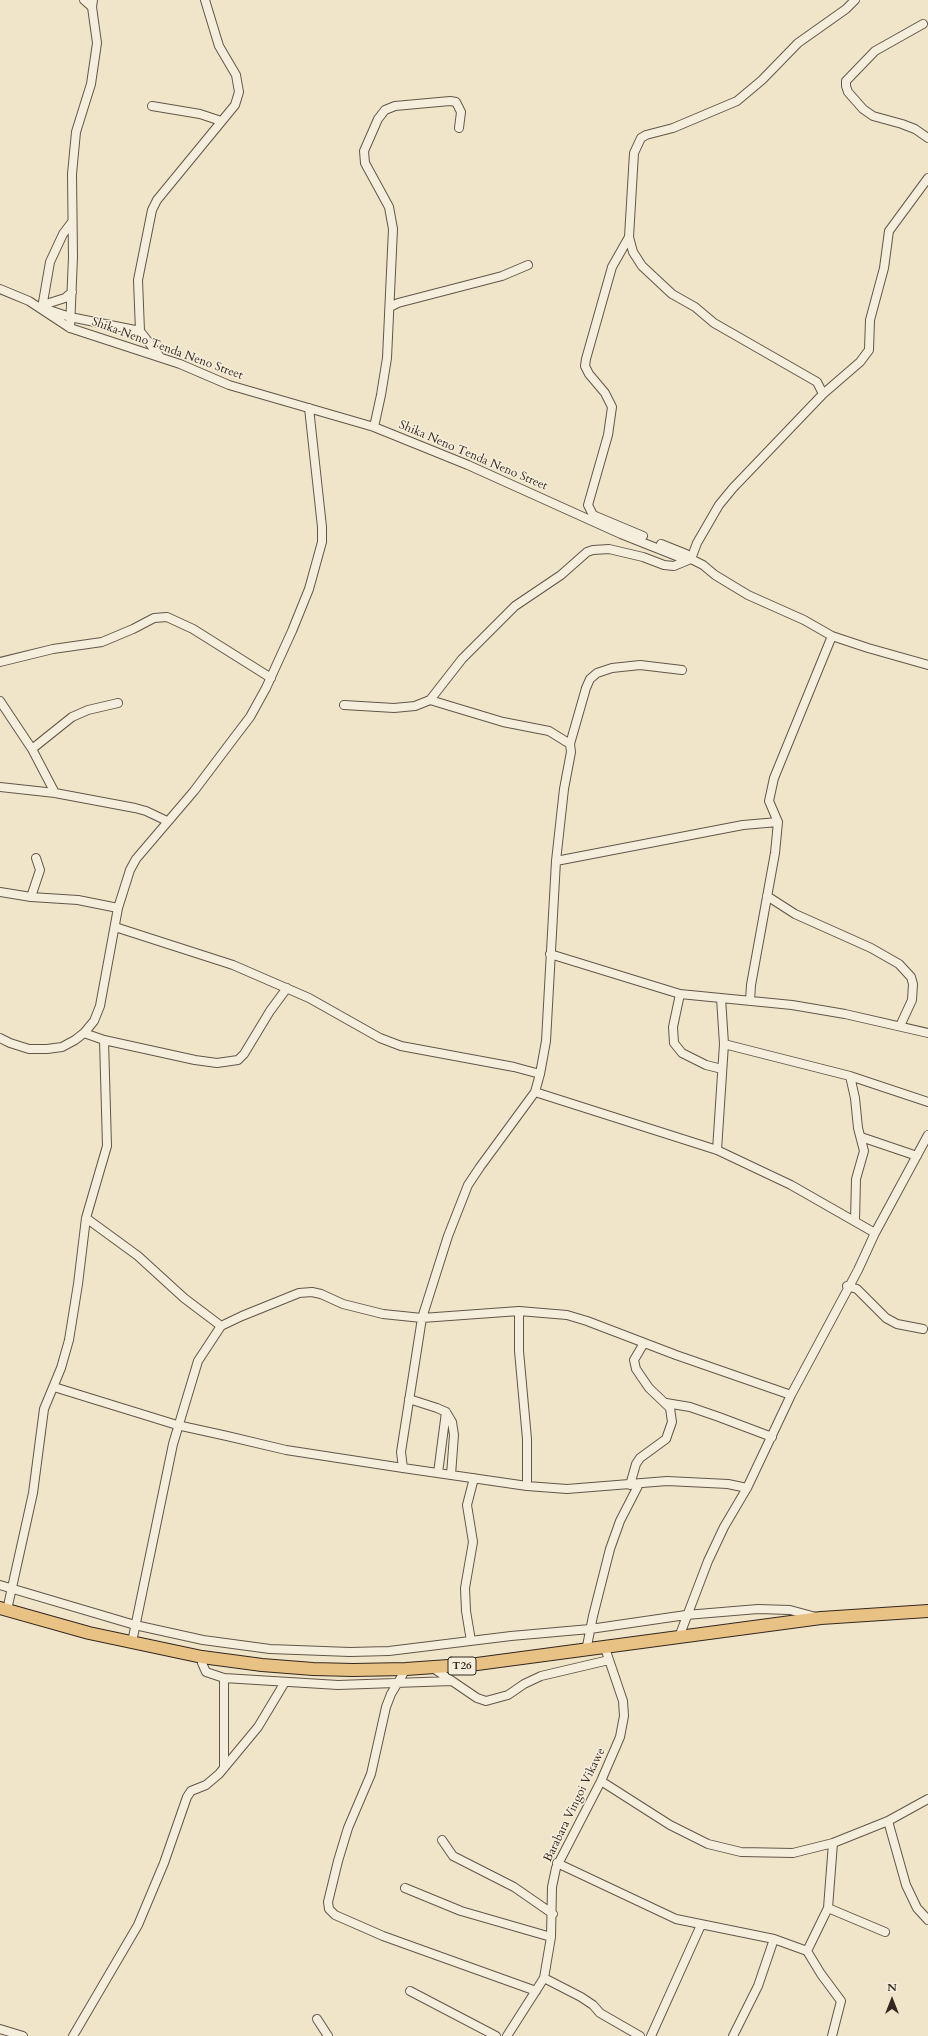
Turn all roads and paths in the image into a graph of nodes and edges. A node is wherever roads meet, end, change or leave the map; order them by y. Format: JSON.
{"nodes":[{"id":1,"x":84,"y":0,"type":"edge"},
{"id":2,"x":205,"y":0,"type":"edge"},
{"id":3,"x":855,"y":0,"type":"edge"},
{"id":4,"x":93,"y":4,"type":"edge"},
{"id":5,"x":922,"y":24,"type":"dead end"},
{"id":6,"x":152,"y":106,"type":"dead end"},
{"id":7,"x":221,"y":121,"type":"junction"},
{"id":8,"x":459,"y":128,"type":"dead end"},
{"id":9,"x":928,"y":138,"type":"edge"},
{"id":10,"x":928,"y":178,"type":"edge"},
{"id":11,"x":72,"y":222,"type":"junction"},
{"id":12,"x":629,"y":237,"type":"junction"},
{"id":13,"x":528,"y":266,"type":"dead end"},
{"id":14,"x":0,"y":289,"type":"edge"},
{"id":15,"x":72,"y":292,"type":"junction"},
{"id":16,"x":40,"y":306,"type":"junction"},
{"id":17,"x":390,"y":307,"type":"junction"},
{"id":18,"x":70,"y":317,"type":"junction"},
{"id":19,"x":70,"y":328,"type":"junction"},
{"id":20,"x":140,"y":331,"type":"junction"},
{"id":21,"x":160,"y":357,"type":"junction"},
{"id":22,"x":823,"y":394,"type":"junction"},
{"id":23,"x":309,"y":408,"type":"junction"},
{"id":24,"x":374,"y":428,"type":"junction"},
{"id":25,"x":691,"y":558,"type":"junction"},
{"id":26,"x":832,"y":636,"type":"junction"},
{"id":27,"x":0,"y":662,"type":"edge"},
{"id":28,"x":928,"y":665,"type":"edge"},
{"id":29,"x":682,"y":670,"type":"dead end"},
{"id":30,"x":271,"y":678,"type":"junction"},
{"id":31,"x":430,"y":700,"type":"junction"},
{"id":32,"x":0,"y":701,"type":"edge"},
{"id":33,"x":118,"y":703,"type":"dead end"},
{"id":34,"x":344,"y":705,"type":"dead end"},
{"id":35,"x":570,"y":744,"type":"junction"},
{"id":36,"x":32,"y":749,"type":"junction"},
{"id":37,"x":0,"y":787,"type":"edge"},
{"id":38,"x":55,"y":793,"type":"junction"},
{"id":39,"x":168,"y":821,"type":"junction"},
{"id":40,"x":778,"y":822,"type":"junction"},
{"id":41,"x":36,"y":858,"type":"dead end"},
{"id":42,"x":556,"y":861,"type":"junction"},
{"id":43,"x":0,"y":892,"type":"edge"},
{"id":44,"x":767,"y":896,"type":"junction"},
{"id":45,"x":31,"y":897,"type":"junction"},
{"id":46,"x":118,"y":908,"type":"junction"},
{"id":47,"x":115,"y":927,"type":"junction"},
{"id":48,"x":550,"y":954,"type":"junction"},
{"id":49,"x":287,"y":988,"type":"junction"},
{"id":50,"x":680,"y":994,"type":"junction"},
{"id":51,"x":720,"y":998,"type":"junction"},
{"id":52,"x":750,"y":1001,"type":"junction"},
{"id":53,"x":900,"y":1026,"type":"junction"},
{"id":54,"x":84,"y":1033,"type":"junction"},
{"id":55,"x":928,"y":1033,"type":"edge"},
{"id":56,"x":0,"y":1038,"type":"edge"},
{"id":57,"x":104,"y":1040,"type":"junction"},
{"id":58,"x":724,"y":1044,"type":"junction"},
{"id":59,"x":722,"y":1069,"type":"junction"},
{"id":60,"x":540,"y":1074,"type":"junction"},
{"id":61,"x":850,"y":1076,"type":"junction"},
{"id":62,"x":535,"y":1092,"type":"junction"},
{"id":63,"x":928,"y":1102,"type":"edge"},
{"id":64,"x":928,"y":1135,"type":"edge"},
{"id":65,"x":861,"y":1137,"type":"junction"},
{"id":66,"x":718,"y":1150,"type":"junction"},
{"id":67,"x":916,"y":1156,"type":"junction"},
{"id":68,"x":86,"y":1218,"type":"junction"},
{"id":69,"x":855,"y":1221,"type":"junction"},
{"id":70,"x":875,"y":1233,"type":"junction"},
{"id":71,"x":848,"y":1286,"type":"junction"},
{"id":72,"x":519,"y":1311,"type":"junction"},
{"id":73,"x":422,"y":1318,"type":"junction"},
{"id":74,"x":221,"y":1326,"type":"junction"},
{"id":75,"x":922,"y":1329,"type":"dead end"},
{"id":76,"x":644,"y":1343,"type":"junction"},
{"id":77,"x":54,"y":1387,"type":"junction"},
{"id":78,"x":791,"y":1395,"type":"junction"},
{"id":79,"x":409,"y":1399,"type":"junction"},
{"id":80,"x":666,"y":1403,"type":"junction"},
{"id":81,"x":446,"y":1412,"type":"junction"},
{"id":82,"x":178,"y":1425,"type":"junction"},
{"id":83,"x":772,"y":1437,"type":"junction"},
{"id":84,"x":403,"y":1468,"type":"junction"},
{"id":85,"x":438,"y":1473,"type":"junction"},
{"id":86,"x":452,"y":1475,"type":"junction"},
{"id":87,"x":474,"y":1478,"type":"junction"},
{"id":88,"x":639,"y":1484,"type":"junction"},
{"id":89,"x":630,"y":1485,"type":"junction"},
{"id":90,"x":528,"y":1486,"type":"junction"},
{"id":91,"x":747,"y":1488,"type":"junction"},
{"id":92,"x":0,"y":1584,"type":"edge"},
{"id":93,"x":13,"y":1588,"type":"junction"},
{"id":94,"x":4,"y":1609,"type":"edge"},
{"id":95,"x":928,"y":1611,"type":"edge"},
{"id":96,"x":686,"y":1615,"type":"junction"},
{"id":97,"x":821,"y":1618,"type":"junction"},
{"id":98,"x":135,"y":1625,"type":"junction"},
{"id":99,"x":590,"y":1629,"type":"junction"},
{"id":100,"x":679,"y":1637,"type":"junction"},
{"id":101,"x":471,"y":1641,"type":"junction"},
{"id":102,"x":132,"y":1642,"type":"junction"},
{"id":103,"x":605,"y":1648,"type":"junction"},
{"id":104,"x":586,"y":1651,"type":"junction"},
{"id":105,"x":202,"y":1657,"type":"junction"},
{"id":106,"x":609,"y":1660,"type":"junction"},
{"id":107,"x":433,"y":1668,"type":"junction"},
{"id":108,"x":406,"y":1669,"type":"junction"},
{"id":109,"x":224,"y":1678,"type":"junction"},
{"id":110,"x":452,"y":1681,"type":"junction"},
{"id":111,"x":285,"y":1682,"type":"junction"},
{"id":112,"x":398,"y":1683,"type":"junction"},
{"id":113,"x":224,"y":1767,"type":"junction"},
{"id":114,"x":602,"y":1781,"type":"junction"},
{"id":115,"x":928,"y":1799,"type":"edge"},
{"id":116,"x":888,"y":1821,"type":"junction"},
{"id":117,"x":442,"y":1840,"type":"dead end"},
{"id":118,"x":833,"y":1843,"type":"junction"},
{"id":119,"x":557,"y":1863,"type":"junction"},
{"id":120,"x":405,"y":1888,"type":"dead end"},
{"id":121,"x":828,"y":1908,"type":"junction"},
{"id":122,"x":553,"y":1914,"type":"junction"},
{"id":123,"x":928,"y":1920,"type":"edge"},
{"id":124,"x":701,"y":1925,"type":"junction"},
{"id":125,"x":885,"y":1932,"type":"dead end"},
{"id":126,"x":551,"y":1937,"type":"junction"},
{"id":127,"x":774,"y":1939,"type":"junction"},
{"id":128,"x":807,"y":1951,"type":"junction"},
{"id":129,"x":544,"y":1978,"type":"junction"},
{"id":130,"x":410,"y":1991,"type":"dead end"},
{"id":131,"x":536,"y":1992,"type":"junction"},
{"id":132,"x":317,"y":2019,"type":"dead end"},
{"id":133,"x":0,"y":2029,"type":"edge"},
{"id":134,"x":23,"y":2036,"type":"edge"},
{"id":135,"x":74,"y":2036,"type":"edge"},
{"id":136,"x":328,"y":2036,"type":"edge"},
{"id":137,"x":496,"y":2036,"type":"edge"},
{"id":138,"x":507,"y":2036,"type":"edge"},
{"id":139,"x":640,"y":2036,"type":"edge"},
{"id":140,"x":651,"y":2036,"type":"edge"},
{"id":141,"x":733,"y":2036,"type":"edge"},
{"id":142,"x":832,"y":2036,"type":"edge"}],
"edges":[{"from":1,"to":4,"type":"street"},
{"from":2,"to":7,"type":"street"},
{"from":3,"to":12,"type":"street"},
{"from":4,"to":11,"type":"street"},
{"from":5,"to":9,"type":"street"},
{"from":6,"to":7,"type":"street"},
{"from":7,"to":20,"type":"street"},
{"from":8,"to":17,"type":"street"},
{"from":10,"to":22,"type":"street"},
{"from":11,"to":15,"type":"street"},
{"from":11,"to":16,"type":"street"},
{"from":12,"to":22,"type":"street"},
{"from":12,"to":25,"type":"street"},
{"from":13,"to":17,"type":"street"},
{"from":14,"to":16,"type":"street","name":"Shika Neno Tenda Neno Street"},
{"from":15,"to":16,"type":"street"},
{"from":15,"to":18,"type":"street"},
{"from":16,"to":18,"type":"street"},
{"from":16,"to":19,"type":"street","name":"Shika Neno Tenda Neno Street"},
{"from":17,"to":24,"type":"street"},
{"from":18,"to":19,"type":"street"},
{"from":18,"to":20,"type":"street"},
{"from":19,"to":21,"type":"street","name":"Shika Neno Tenda Neno Street"},
{"from":20,"to":21,"type":"street"},
{"from":21,"to":23,"type":"street","name":"Shika Neno Tenda Neno Street"},
{"from":22,"to":25,"type":"street"},
{"from":23,"to":24,"type":"street","name":"Shika Neno Tenda Neno Street"},
{"from":23,"to":30,"type":"street"},
{"from":24,"to":25,"type":"street","name":"Shika Neno Tenda Neno Street"},
{"from":25,"to":26,"type":"street","name":"Shika Neno Tenda Neno Street"},
{"from":25,"to":31,"type":"street"},
{"from":26,"to":28,"type":"street","name":"Shika Neno Tenda Neno Street"},
{"from":26,"to":40,"type":"street"},
{"from":27,"to":30,"type":"street"},
{"from":29,"to":35,"type":"street"},
{"from":30,"to":39,"type":"street"},
{"from":31,"to":34,"type":"street"},
{"from":31,"to":35,"type":"street"},
{"from":32,"to":36,"type":"street"},
{"from":33,"to":36,"type":"street"},
{"from":35,"to":42,"type":"street"},
{"from":36,"to":38,"type":"street"},
{"from":37,"to":38,"type":"street"},
{"from":38,"to":39,"type":"street"},
{"from":39,"to":46,"type":"street"},
{"from":40,"to":42,"type":"street"},
{"from":40,"to":44,"type":"street"},
{"from":41,"to":45,"type":"street"},
{"from":42,"to":48,"type":"street"},
{"from":43,"to":45,"type":"street"},
{"from":44,"to":52,"type":"street"},
{"from":44,"to":53,"type":"street"},
{"from":45,"to":46,"type":"street"},
{"from":46,"to":47,"type":"street"},
{"from":47,"to":49,"type":"street"},
{"from":47,"to":54,"type":"street"},
{"from":48,"to":50,"type":"street"},
{"from":48,"to":60,"type":"street"},
{"from":49,"to":57,"type":"street"},
{"from":49,"to":60,"type":"street"},
{"from":50,"to":51,"type":"street"},
{"from":50,"to":59,"type":"street"},
{"from":51,"to":52,"type":"street"},
{"from":51,"to":58,"type":"street"},
{"from":52,"to":53,"type":"street"},
{"from":53,"to":55,"type":"street"},
{"from":54,"to":56,"type":"street"},
{"from":54,"to":57,"type":"street"},
{"from":57,"to":68,"type":"street"},
{"from":58,"to":59,"type":"street"},
{"from":58,"to":61,"type":"street"},
{"from":59,"to":66,"type":"street"},
{"from":60,"to":62,"type":"street"},
{"from":61,"to":63,"type":"street"},
{"from":61,"to":65,"type":"street"},
{"from":62,"to":66,"type":"street"},
{"from":62,"to":73,"type":"street"},
{"from":64,"to":67,"type":"street"},
{"from":65,"to":67,"type":"street"},
{"from":65,"to":69,"type":"street"},
{"from":66,"to":69,"type":"street"},
{"from":67,"to":70,"type":"street"},
{"from":68,"to":74,"type":"street"},
{"from":68,"to":77,"type":"street"},
{"from":69,"to":70,"type":"street"},
{"from":70,"to":71,"type":"street"},
{"from":71,"to":75,"type":"street"},
{"from":71,"to":78,"type":"street"},
{"from":72,"to":73,"type":"street"},
{"from":72,"to":76,"type":"street"},
{"from":72,"to":90,"type":"street"},
{"from":73,"to":74,"type":"street"},
{"from":73,"to":79,"type":"street"},
{"from":74,"to":82,"type":"street"},
{"from":76,"to":78,"type":"street"},
{"from":76,"to":80,"type":"street"},
{"from":77,"to":82,"type":"street"},
{"from":77,"to":93,"type":"street"},
{"from":78,"to":83,"type":"street"},
{"from":79,"to":81,"type":"street"},
{"from":79,"to":84,"type":"street"},
{"from":80,"to":83,"type":"street"},
{"from":80,"to":89,"type":"street"},
{"from":81,"to":85,"type":"street"},
{"from":81,"to":86,"type":"street"},
{"from":82,"to":84,"type":"street"},
{"from":82,"to":98,"type":"street"},
{"from":83,"to":91,"type":"street"},
{"from":84,"to":85,"type":"street"},
{"from":85,"to":86,"type":"street"},
{"from":86,"to":87,"type":"street"},
{"from":87,"to":90,"type":"street"},
{"from":87,"to":101,"type":"street"},
{"from":88,"to":89,"type":"street"},
{"from":88,"to":91,"type":"street"},
{"from":88,"to":99,"type":"street"},
{"from":89,"to":90,"type":"street"},
{"from":91,"to":96,"type":"street"},
{"from":92,"to":93,"type":"street"},
{"from":93,"to":94,"type":"street"},
{"from":93,"to":98,"type":"street"},
{"from":94,"to":102,"type":"highway","number":"T26"},
{"from":95,"to":97,"type":"highway","number":"T26"},
{"from":96,"to":97,"type":"street"},
{"from":96,"to":99,"type":"street"},
{"from":96,"to":100,"type":"street"},
{"from":97,"to":100,"type":"highway","number":"T26"},
{"from":98,"to":101,"type":"street"},
{"from":98,"to":102,"type":"street"},
{"from":99,"to":101,"type":"street"},
{"from":99,"to":104,"type":"street"},
{"from":100,"to":103,"type":"highway","number":"T26"},
{"from":102,"to":105,"type":"highway","number":"T26"},
{"from":103,"to":104,"type":"highway","number":"T26"},
{"from":103,"to":106,"type":"street","name":"Barabara Vingoi Vikawe"},
{"from":104,"to":107,"type":"highway","number":"T26"},
{"from":105,"to":108,"type":"highway","number":"T26"},
{"from":105,"to":109,"type":"street"},
{"from":106,"to":110,"type":"street"},
{"from":106,"to":114,"type":"street","name":"Barabara Vingoi Vikawe"},
{"from":107,"to":108,"type":"highway","number":"T26"},
{"from":107,"to":110,"type":"street"},
{"from":108,"to":112,"type":"street"},
{"from":109,"to":111,"type":"street"},
{"from":109,"to":113,"type":"street"},
{"from":110,"to":112,"type":"street"},
{"from":111,"to":112,"type":"street"},
{"from":111,"to":113,"type":"street"},
{"from":112,"to":131,"type":"street"},
{"from":113,"to":135,"type":"street"},
{"from":114,"to":118,"type":"street"},
{"from":114,"to":119,"type":"street","name":"Barabara Vingoi Vikawe"},
{"from":115,"to":116,"type":"street"},
{"from":116,"to":118,"type":"street"},
{"from":116,"to":123,"type":"street"},
{"from":117,"to":122,"type":"street"},
{"from":118,"to":121,"type":"street"},
{"from":119,"to":122,"type":"street","name":"Barabara Vingoi Vikawe"},
{"from":119,"to":124,"type":"street"},
{"from":120,"to":126,"type":"street"},
{"from":121,"to":125,"type":"street"},
{"from":121,"to":128,"type":"street"},
{"from":122,"to":126,"type":"street","name":"Barabara Vingoi Vikawe"},
{"from":124,"to":127,"type":"street"},
{"from":124,"to":140,"type":"street"},
{"from":126,"to":129,"type":"street","name":"Barabara Vingoi Vikawe"},
{"from":127,"to":128,"type":"street"},
{"from":127,"to":141,"type":"street"},
{"from":128,"to":142,"type":"street"},
{"from":129,"to":131,"type":"street","name":"Barabara Vingoi Vikawe"},
{"from":129,"to":139,"type":"street"},
{"from":130,"to":137,"type":"street"},
{"from":131,"to":138,"type":"street","name":"Barabara Vingoi Vikawe"},
{"from":132,"to":136,"type":"street"},
{"from":133,"to":134,"type":"street"}]}
